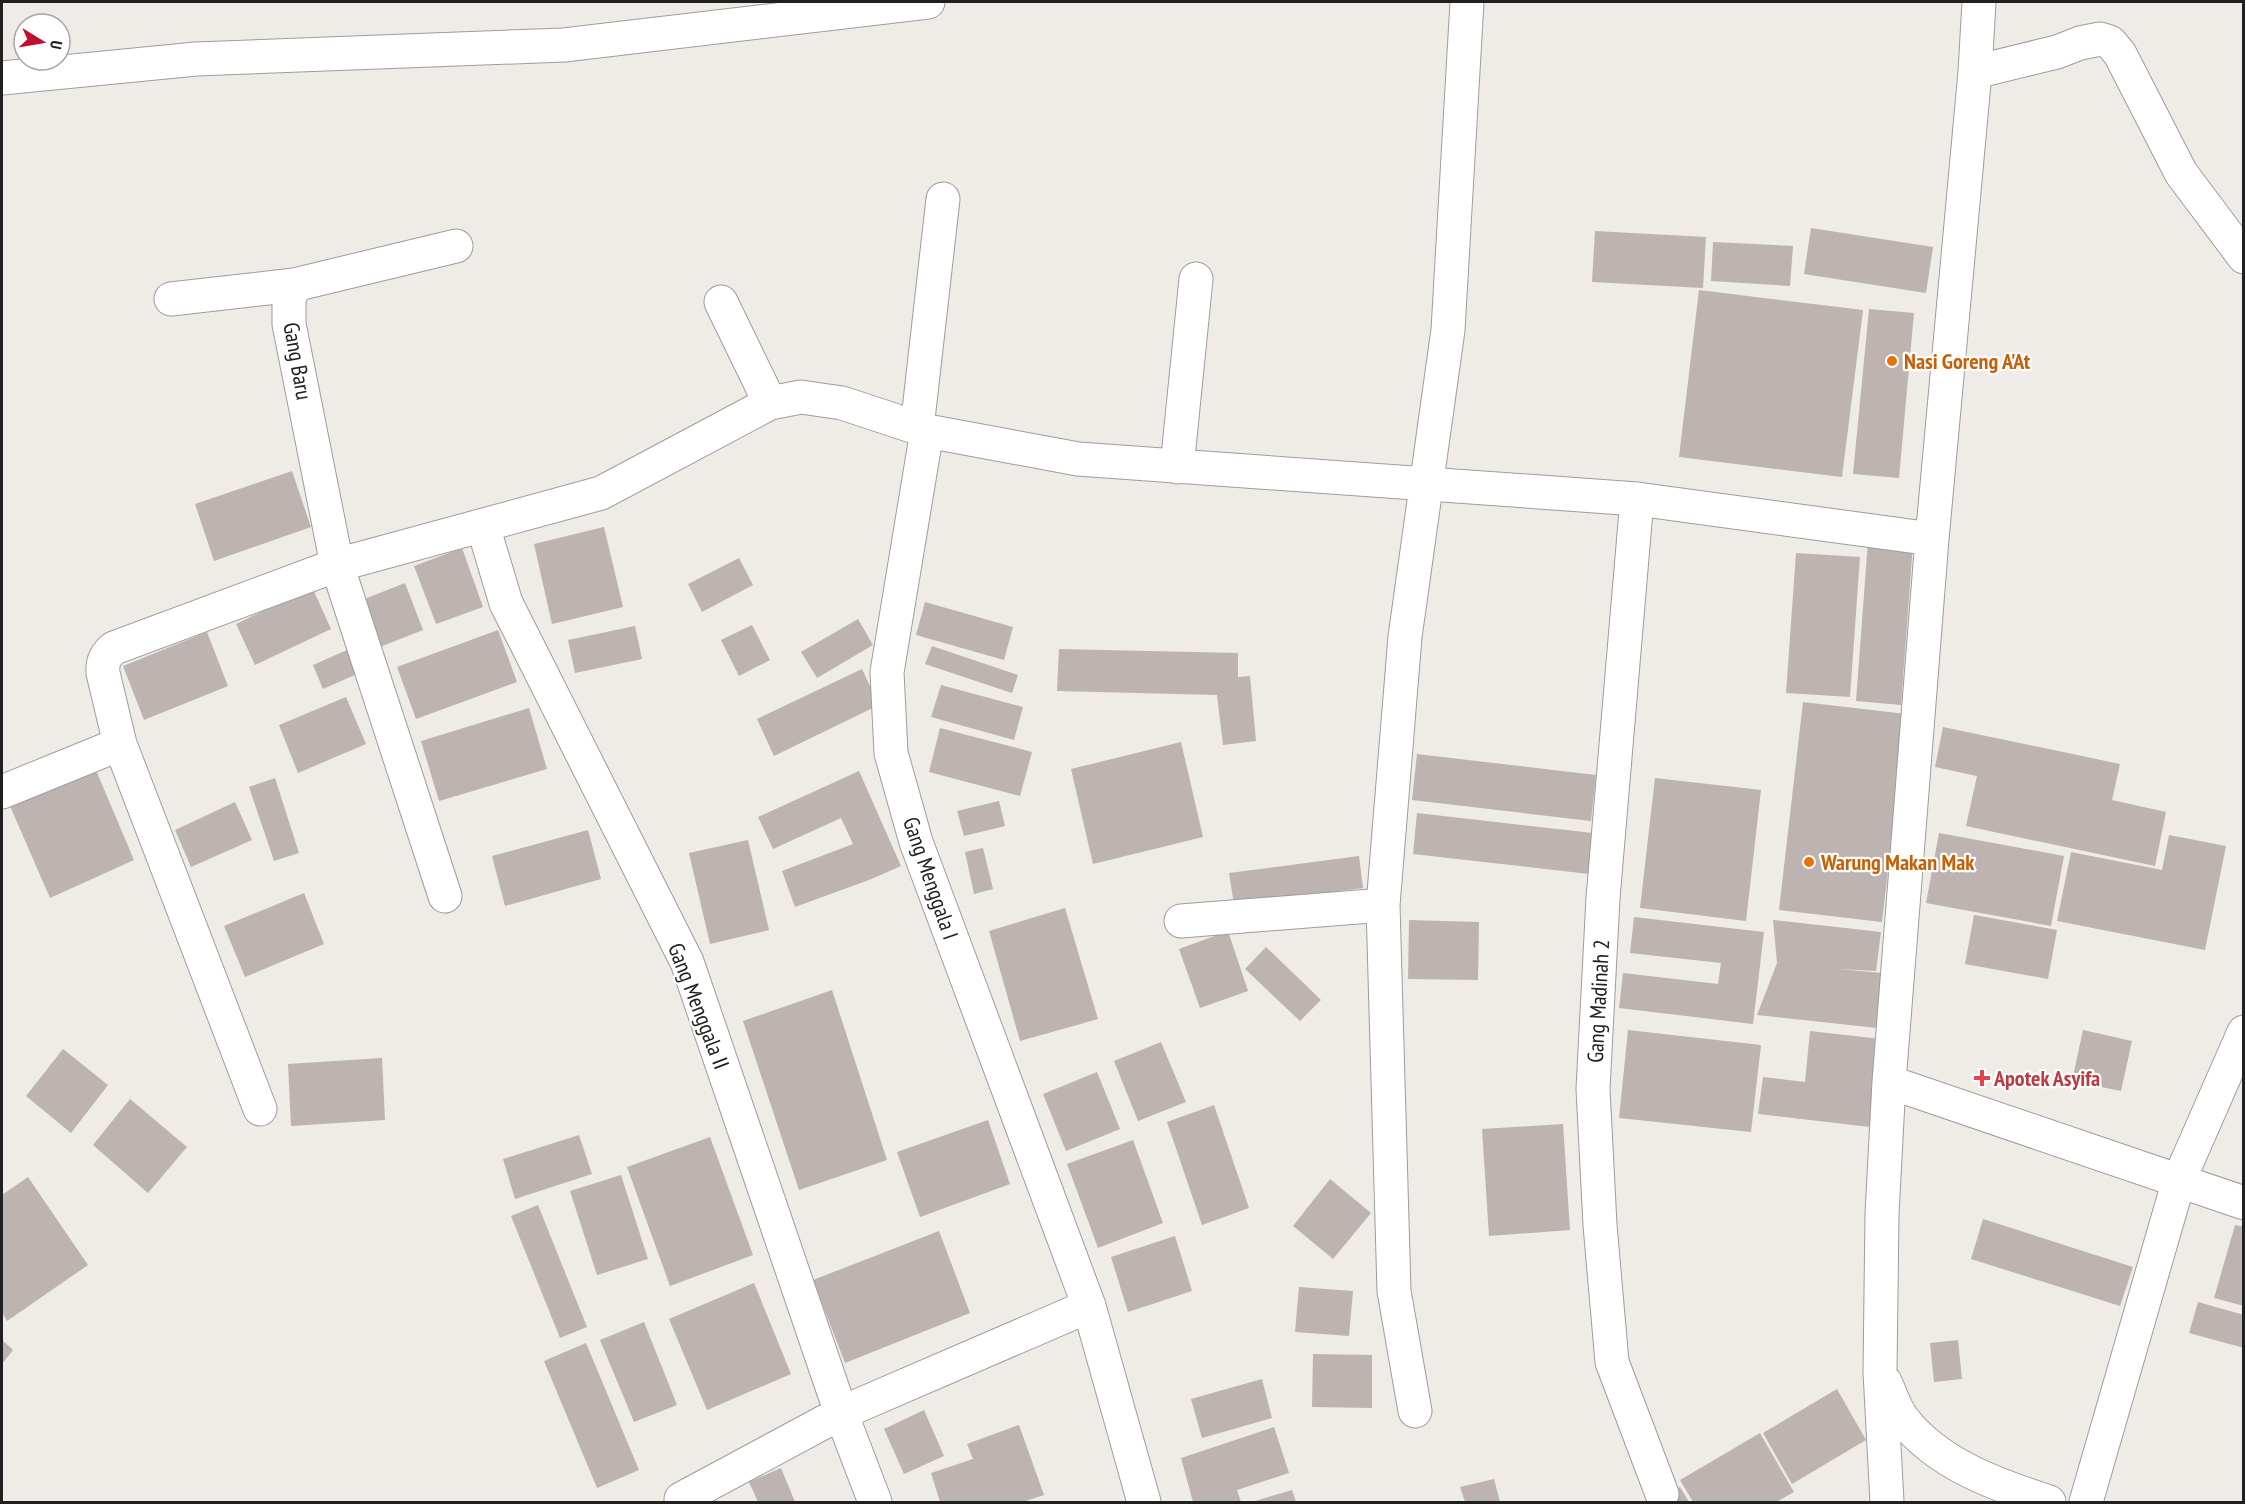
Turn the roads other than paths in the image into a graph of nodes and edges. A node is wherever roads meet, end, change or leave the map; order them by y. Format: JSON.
{"nodes":[{"id":1,"x":928,"y":2,"type":"edge"},
{"id":2,"x":1467,"y":2,"type":"edge"},
{"id":3,"x":1979,"y":2,"type":"edge"},
{"id":4,"x":1975,"y":72,"type":"junction"},
{"id":5,"x":2,"y":78,"type":"edge"},
{"id":6,"x":943,"y":199,"type":"dead end"},
{"id":7,"x":456,"y":246,"type":"dead end"},
{"id":8,"x":2244,"y":256,"type":"edge"},
{"id":9,"x":1196,"y":279,"type":"dead end"},
{"id":10,"x":294,"y":285,"type":"junction"},
{"id":11,"x":171,"y":299,"type":"dead end"},
{"id":12,"x":721,"y":302,"type":"dead end"},
{"id":13,"x":770,"y":403,"type":"junction"},
{"id":14,"x":922,"y":429,"type":"junction"},
{"id":15,"x":1177,"y":467,"type":"junction"},
{"id":16,"x":1428,"y":483,"type":"junction"},
{"id":17,"x":1637,"y":499,"type":"junction"},
{"id":18,"x":483,"y":526,"type":"junction"},
{"id":19,"x":1932,"y":539,"type":"junction"},
{"id":20,"x":337,"y":565,"type":"junction"},
{"id":21,"x":120,"y":744,"type":"junction"},
{"id":22,"x":2,"y":792,"type":"edge"},
{"id":23,"x":445,"y":896,"type":"dead end"},
{"id":24,"x":1383,"y":905,"type":"junction"},
{"id":25,"x":1181,"y":921,"type":"dead end"},
{"id":26,"x":2244,"y":1032,"type":"edge"},
{"id":27,"x":1889,"y":1082,"type":"junction"},
{"id":28,"x":260,"y":1108,"type":"dead end"},
{"id":29,"x":2179,"y":1180,"type":"junction"},
{"id":30,"x":2244,"y":1203,"type":"edge"},
{"id":31,"x":1089,"y":1306,"type":"junction"},
{"id":32,"x":1880,"y":1372,"type":"junction"},
{"id":33,"x":1415,"y":1411,"type":"dead end"},
{"id":34,"x":841,"y":1413,"type":"junction"},
{"id":35,"x":1662,"y":1494,"type":"dead end"},
{"id":36,"x":681,"y":1499,"type":"dead end"},
{"id":37,"x":1881,"y":1499,"type":"edge"},
{"id":38,"x":875,"y":1503,"type":"edge"},
{"id":39,"x":1144,"y":1503,"type":"edge"},
{"id":40,"x":2049,"y":1503,"type":"edge"},
{"id":41,"x":2086,"y":1503,"type":"edge"}],
"edges":[{"from":1,"to":5,"type":"street"},
{"from":2,"to":16,"type":"street"},
{"from":3,"to":4,"type":"street"},
{"from":4,"to":8,"type":"street"},
{"from":4,"to":19,"type":"street"},
{"from":6,"to":14,"type":"street","name":"Gang Menggala I"},
{"from":7,"to":10,"type":"street"},
{"from":9,"to":15,"type":"street"},
{"from":10,"to":11,"type":"street"},
{"from":10,"to":20,"type":"street","name":"Gang Baru"},
{"from":12,"to":13,"type":"street"},
{"from":13,"to":14,"type":"street"},
{"from":13,"to":18,"type":"street"},
{"from":14,"to":15,"type":"street"},
{"from":14,"to":31,"type":"street","name":"Gang Menggala I"},
{"from":15,"to":16,"type":"street"},
{"from":16,"to":17,"type":"street"},
{"from":16,"to":24,"type":"street"},
{"from":17,"to":19,"type":"street"},
{"from":17,"to":35,"type":"street","name":"Gang Madinah 2"},
{"from":18,"to":20,"type":"street"},
{"from":18,"to":34,"type":"street","name":"Gang Menggala II"},
{"from":19,"to":27,"type":"street"},
{"from":20,"to":21,"type":"street"},
{"from":20,"to":23,"type":"street","name":"Gang Baru"},
{"from":21,"to":22,"type":"street"},
{"from":21,"to":28,"type":"street"},
{"from":24,"to":25,"type":"street"},
{"from":24,"to":33,"type":"street"},
{"from":26,"to":29,"type":"street"},
{"from":27,"to":29,"type":"street"},
{"from":27,"to":32,"type":"street"},
{"from":29,"to":30,"type":"street"},
{"from":29,"to":41,"type":"street"},
{"from":31,"to":34,"type":"street"},
{"from":31,"to":39,"type":"street","name":"Gang Menggala I"},
{"from":32,"to":37,"type":"street"},
{"from":32,"to":40,"type":"street"},
{"from":34,"to":36,"type":"street"},
{"from":34,"to":38,"type":"street","name":"Gang Menggala II"}]}
